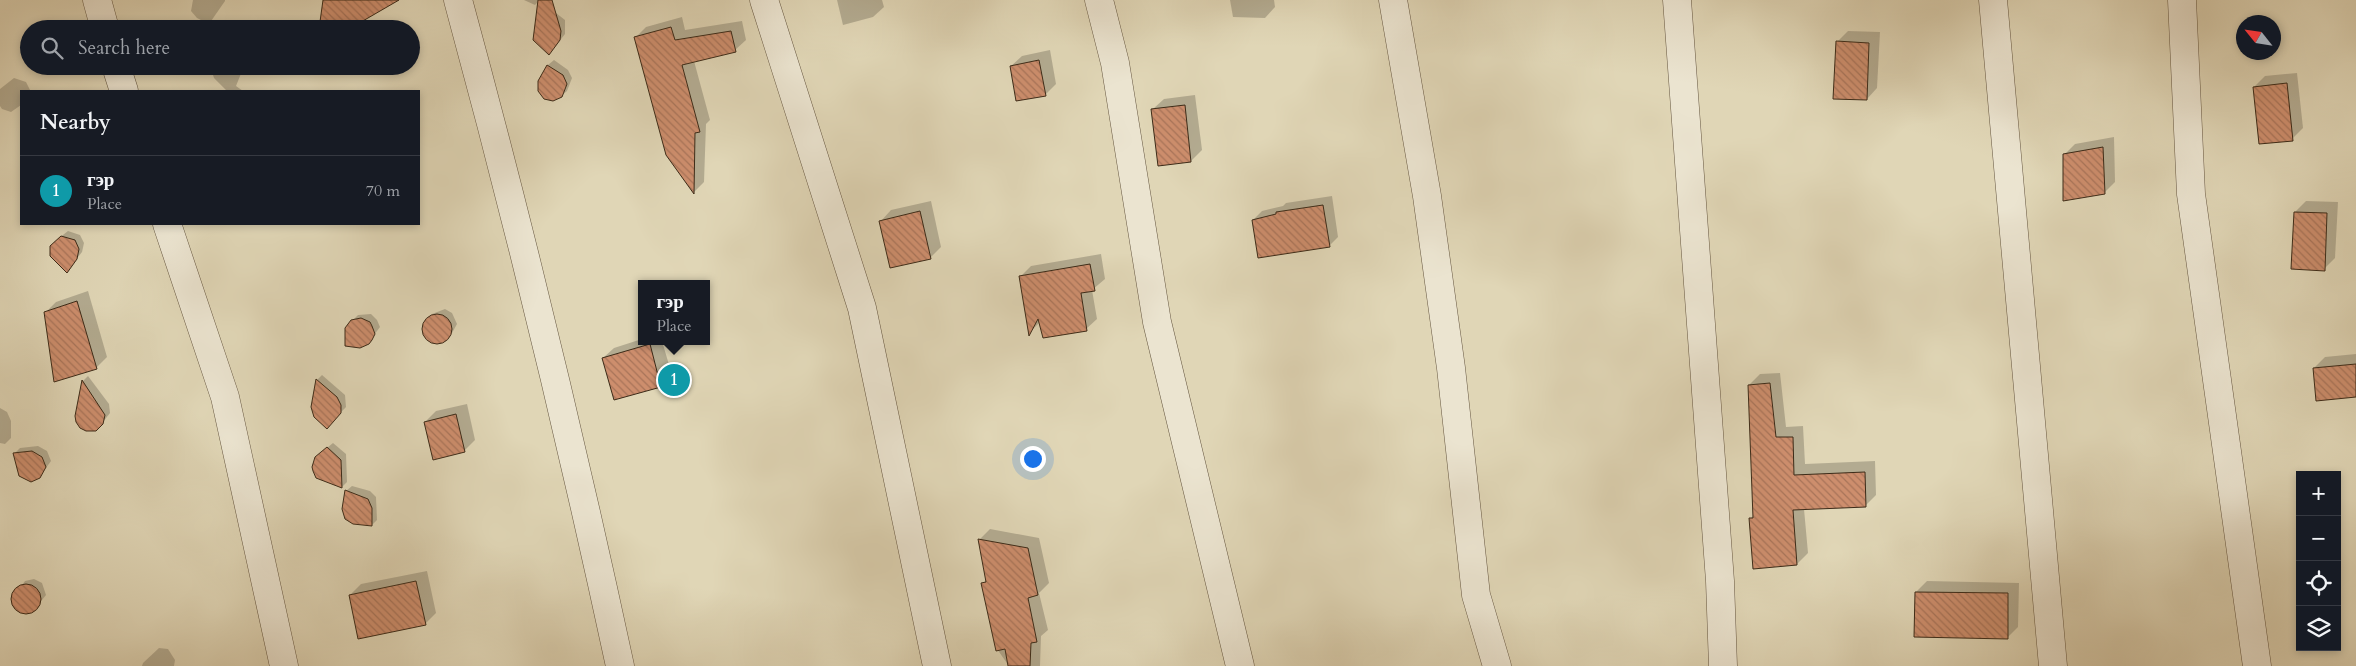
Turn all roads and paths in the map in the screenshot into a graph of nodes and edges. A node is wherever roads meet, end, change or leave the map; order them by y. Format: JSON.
{"nodes":[{"id":1,"x":97,"y":0,"type":"edge"},
{"id":2,"x":458,"y":0,"type":"edge"},
{"id":3,"x":764,"y":0,"type":"edge"},
{"id":4,"x":1099,"y":0,"type":"edge"},
{"id":5,"x":1393,"y":0,"type":"edge"},
{"id":6,"x":1677,"y":0,"type":"edge"},
{"id":7,"x":1992,"y":0,"type":"edge"},
{"id":8,"x":2182,"y":0,"type":"edge"},
{"id":9,"x":103,"y":20,"type":"edge"},
{"id":10,"x":119,"y":75,"type":"edge"},
{"id":11,"x":124,"y":90,"type":"edge"},
{"id":12,"x":167,"y":225,"type":"edge"},
{"id":13,"x":284,"y":666,"type":"edge"},
{"id":14,"x":620,"y":666,"type":"edge"},
{"id":15,"x":937,"y":666,"type":"edge"},
{"id":16,"x":1240,"y":666,"type":"edge"},
{"id":17,"x":1497,"y":666,"type":"edge"},
{"id":18,"x":1723,"y":666,"type":"edge"},
{"id":19,"x":2053,"y":666,"type":"edge"},
{"id":20,"x":2257,"y":666,"type":"edge"}],
"edges":[{"from":1,"to":9,"type":"street"},
{"from":2,"to":14,"type":"street"},
{"from":3,"to":15,"type":"street"},
{"from":4,"to":16,"type":"street"},
{"from":5,"to":17,"type":"street"},
{"from":6,"to":18,"type":"street"},
{"from":7,"to":19,"type":"street"},
{"from":8,"to":20,"type":"street"},
{"from":10,"to":11,"type":"street"},
{"from":12,"to":13,"type":"street"}]}
